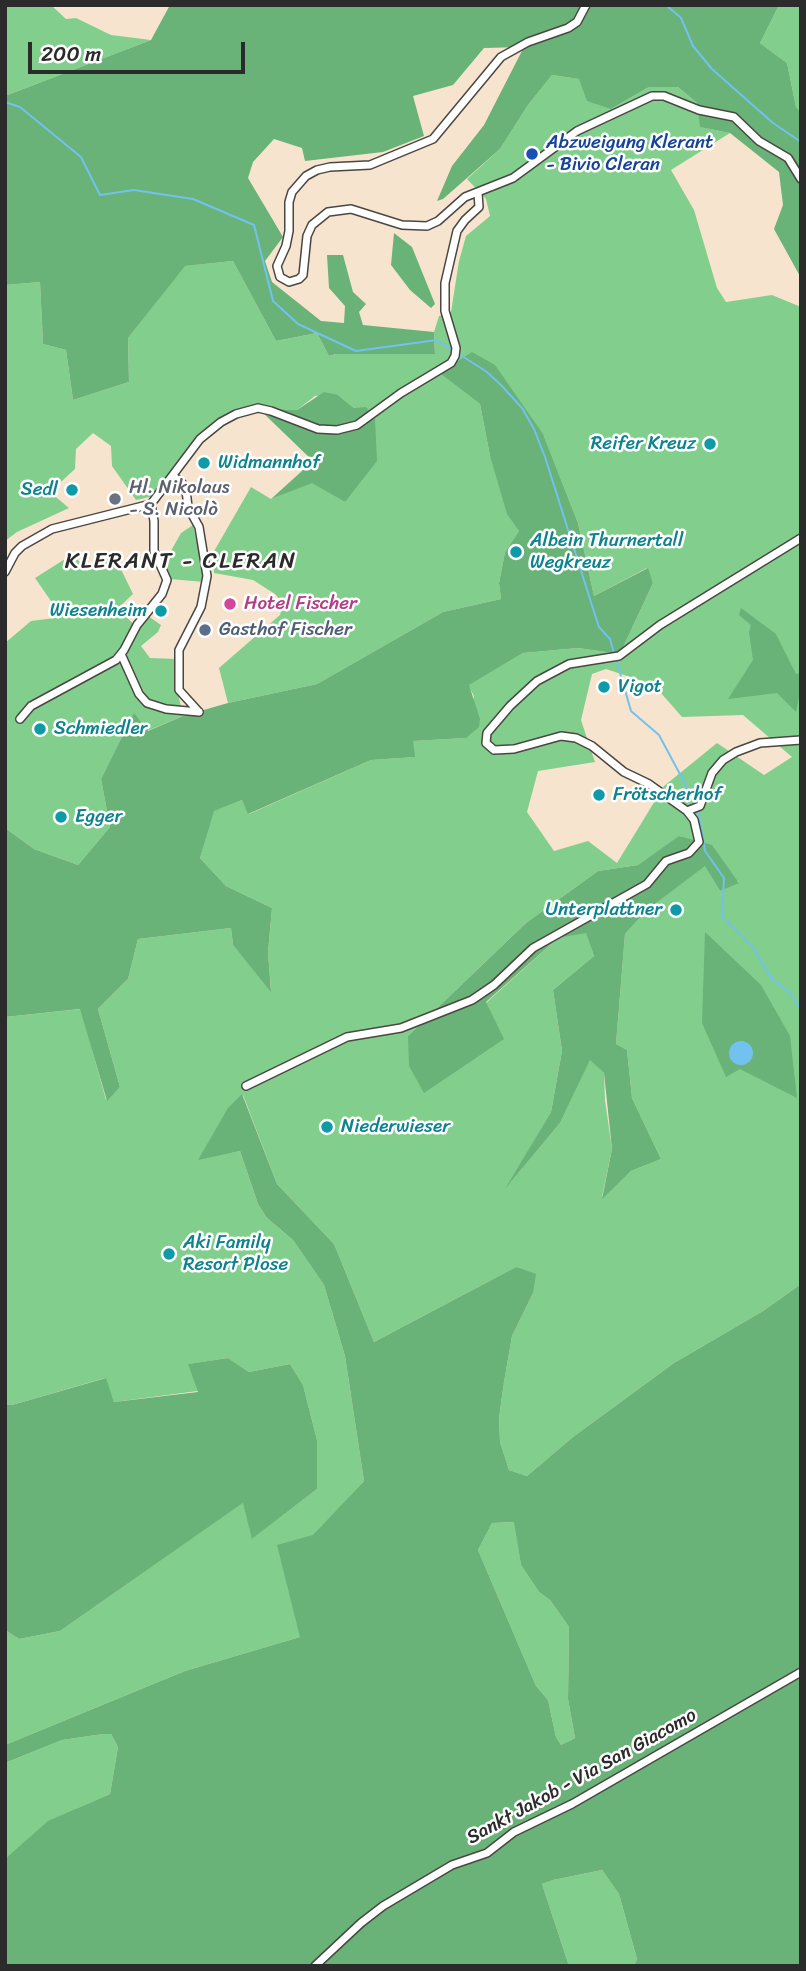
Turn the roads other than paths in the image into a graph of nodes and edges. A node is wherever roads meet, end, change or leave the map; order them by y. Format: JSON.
{"nodes":[{"id":1,"x":586,"y":5,"type":"edge"},
{"id":2,"x":801,"y":179,"type":"edge"},
{"id":3,"x":478,"y":193,"type":"junction"},
{"id":4,"x":173,"y":476,"type":"junction"},
{"id":5,"x":150,"y":504,"type":"junction"},
{"id":6,"x":801,"y":538,"type":"edge"},
{"id":7,"x":5,"y":572,"type":"edge"},
{"id":8,"x":121,"y":654,"type":"junction"},
{"id":9,"x":20,"y":719,"type":"dead end"},
{"id":10,"x":801,"y":740,"type":"edge"},
{"id":11,"x":694,"y":809,"type":"junction"},
{"id":12,"x":246,"y":1086,"type":"dead end"},
{"id":13,"x":801,"y":1672,"type":"edge"},
{"id":14,"x":316,"y":1966,"type":"edge"}],
"edges":[{"from":1,"to":3,"type":"street"},
{"from":2,"to":3,"type":"street"},
{"from":3,"to":4,"type":"street"},
{"from":4,"to":5,"type":"street"},
{"from":4,"to":8,"type":"street"},
{"from":5,"to":7,"type":"street"},
{"from":5,"to":8,"type":"street"},
{"from":6,"to":11,"type":"street"},
{"from":8,"to":9,"type":"street"},
{"from":10,"to":11,"type":"street"},
{"from":11,"to":12,"type":"street"},
{"from":13,"to":14,"type":"street","name":"Sankt Jakob - Via San Giacomo"}]}
